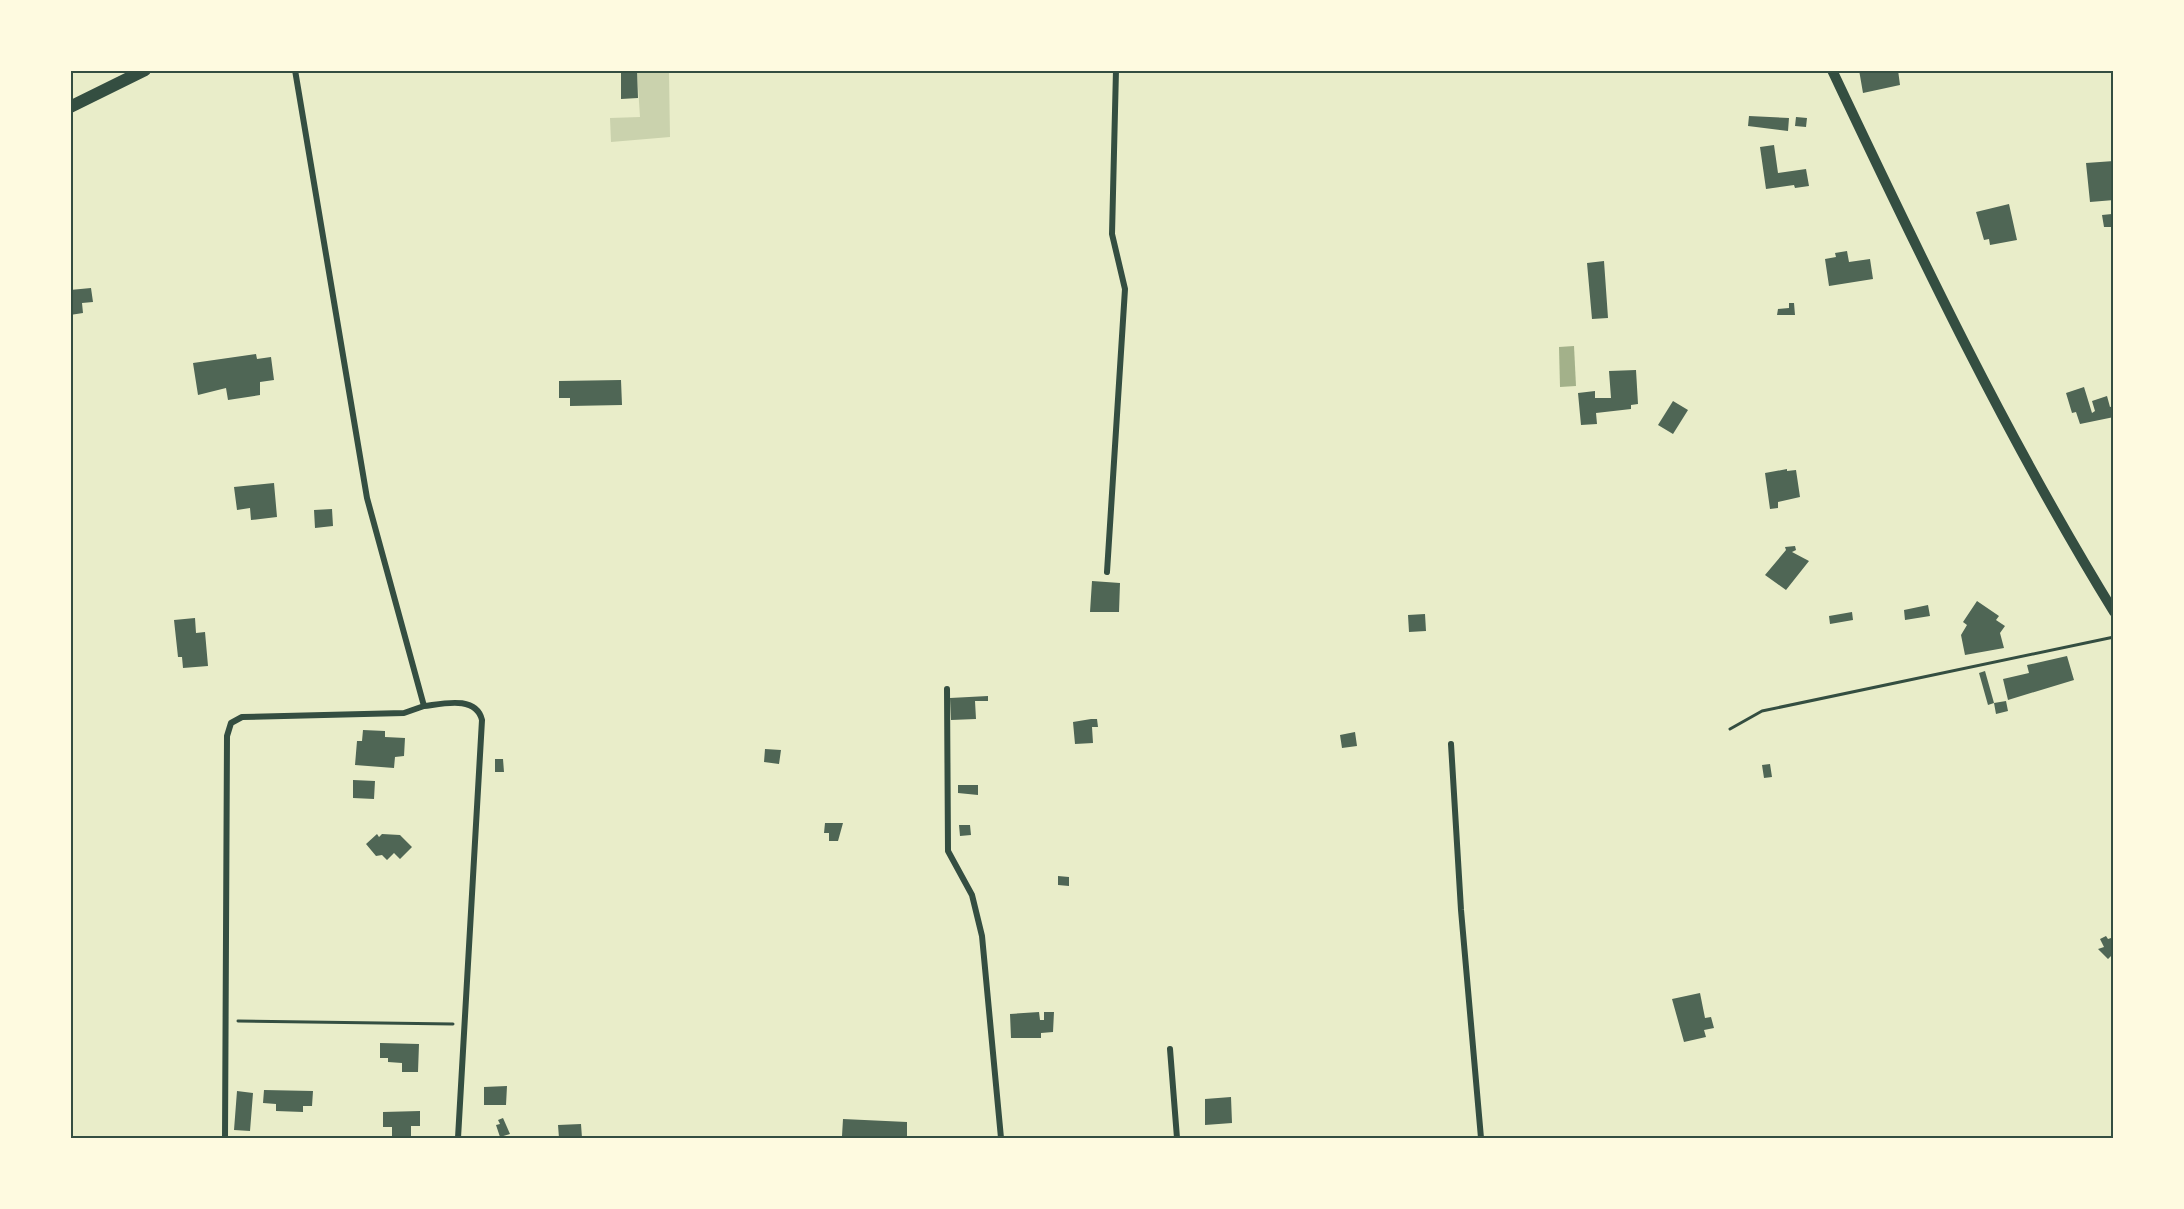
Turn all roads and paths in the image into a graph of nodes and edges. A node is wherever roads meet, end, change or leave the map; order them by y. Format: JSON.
{"nodes":[{"id":1,"x":145,"y":70,"type":"edge"},
{"id":2,"x":295,"y":70,"type":"edge"},
{"id":3,"x":1116,"y":70,"type":"edge"},
{"id":4,"x":1832,"y":70,"type":"edge"},
{"id":5,"x":70,"y":107,"type":"edge"},
{"id":6,"x":1107,"y":572,"type":"dead end"},
{"id":7,"x":2114,"y":612,"type":"edge"},
{"id":8,"x":2114,"y":637,"type":"edge"},
{"id":9,"x":947,"y":689,"type":"dead end"},
{"id":10,"x":424,"y":706,"type":"junction"},
{"id":11,"x":1730,"y":729,"type":"dead end"},
{"id":12,"x":1451,"y":744,"type":"dead end"},
{"id":13,"x":226,"y":1021,"type":"junction"},
{"id":14,"x":464,"y":1024,"type":"junction"},
{"id":15,"x":1170,"y":1049,"type":"dead end"},
{"id":16,"x":225,"y":1138,"type":"edge"},
{"id":17,"x":458,"y":1138,"type":"edge"},
{"id":18,"x":1001,"y":1138,"type":"edge"},
{"id":19,"x":1177,"y":1138,"type":"edge"},
{"id":20,"x":1481,"y":1138,"type":"edge"}],
"edges":[{"from":1,"to":5,"type":"main road"},
{"from":2,"to":10,"type":"street"},
{"from":3,"to":6,"type":"street"},
{"from":4,"to":7,"type":"street"},
{"from":8,"to":11,"type":"path"},
{"from":9,"to":18,"type":"street"},
{"from":10,"to":13,"type":"street"},
{"from":10,"to":14,"type":"street"},
{"from":12,"to":20,"type":"street"},
{"from":13,"to":14,"type":"path"},
{"from":13,"to":16,"type":"street"},
{"from":14,"to":17,"type":"street"},
{"from":15,"to":19,"type":"street"}]}
